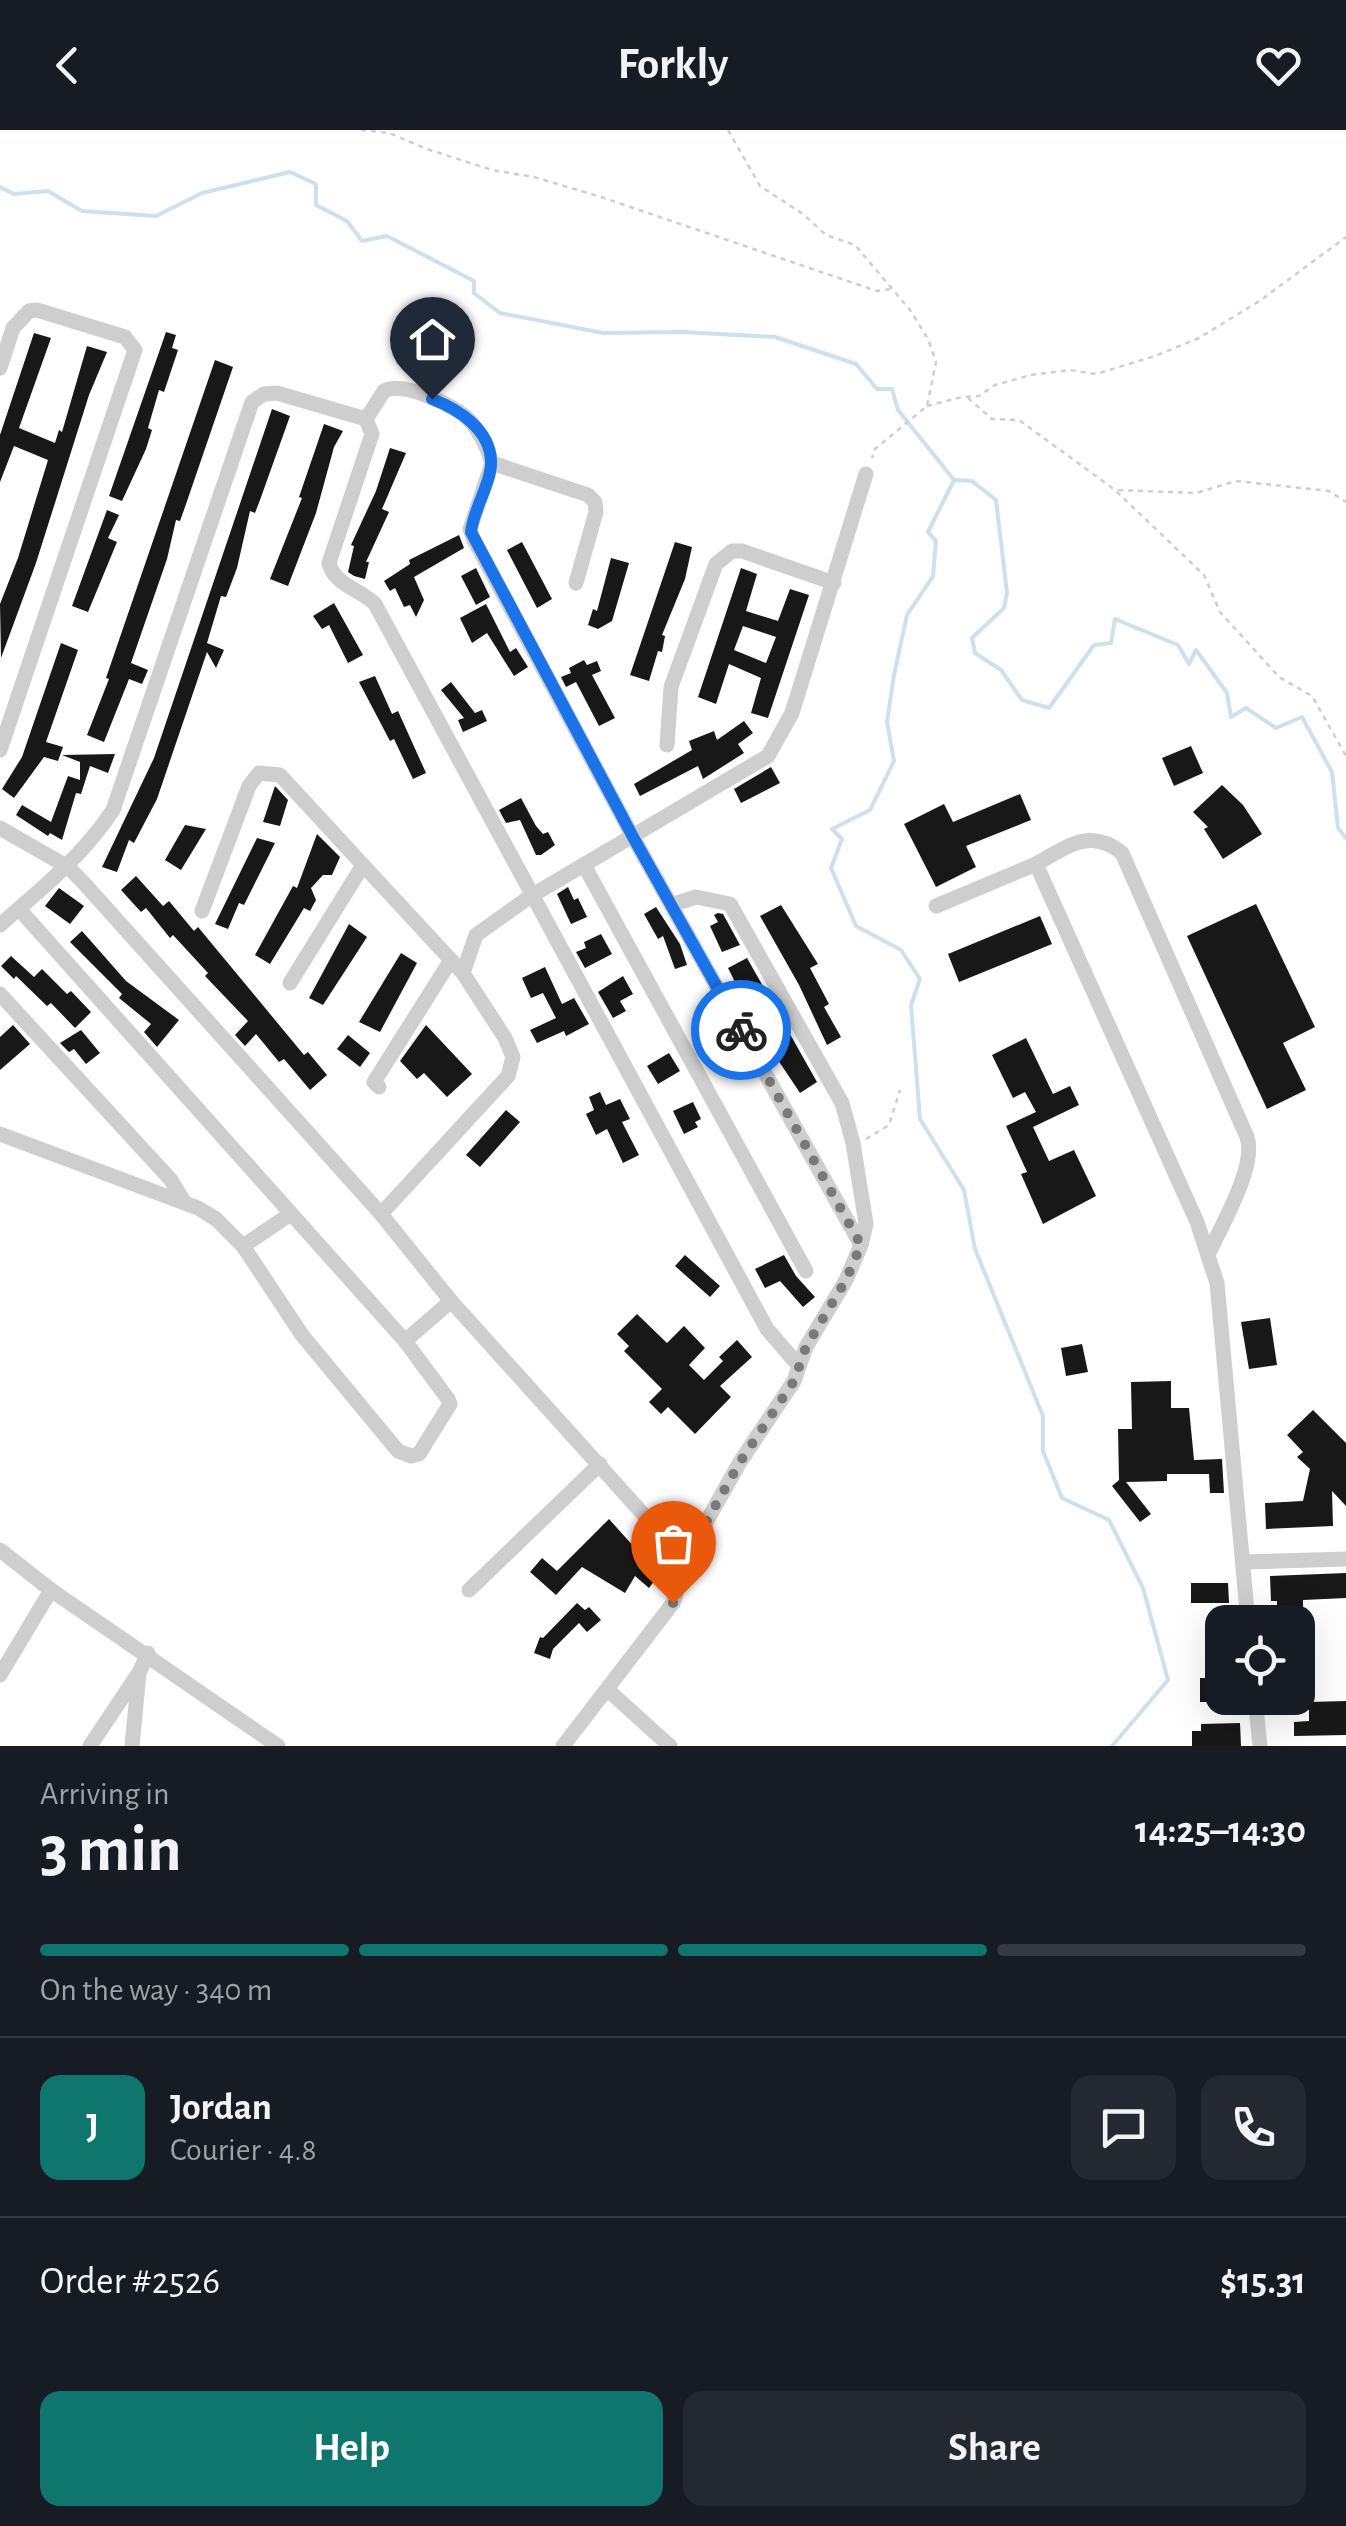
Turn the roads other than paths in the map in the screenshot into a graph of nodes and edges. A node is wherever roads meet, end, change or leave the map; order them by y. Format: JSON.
{"nodes":[{"id":1,"x":0,"y":368,"type":"edge"},
{"id":2,"x":366,"y":419,"type":"junction"},
{"id":3,"x":492,"y":462,"type":"junction"},
{"id":4,"x":866,"y":474,"type":"road end"},
{"id":5,"x":576,"y":583,"type":"dead end"},
{"id":6,"x":834,"y":583,"type":"junction"},
{"id":7,"x":667,"y":745,"type":"dead end"},
{"id":8,"x":0,"y":750,"type":"edge"},
{"id":9,"x":0,"y":828,"type":"edge"},
{"id":10,"x":633,"y":837,"type":"junction"},
{"id":11,"x":1036,"y":864,"type":"junction"},
{"id":12,"x":363,"y":865,"type":"junction"},
{"id":13,"x":584,"y":865,"type":"junction"},
{"id":14,"x":68,"y":868,"type":"junction"},
{"id":15,"x":530,"y":896,"type":"junction"},
{"id":16,"x":671,"y":905,"type":"junction"},
{"id":17,"x":936,"y":906,"type":"dead end"},
{"id":18,"x":19,"y":909,"type":"junction"},
{"id":19,"x":202,"y":911,"type":"dead end"},
{"id":20,"x":0,"y":925,"type":"edge"},
{"id":21,"x":457,"y":967,"type":"junction"},
{"id":22,"x":290,"y":983,"type":"dead end"},
{"id":23,"x":0,"y":994,"type":"edge"},
{"id":24,"x":379,"y":1087,"type":"dead end"},
{"id":25,"x":0,"y":1134,"type":"edge"},
{"id":26,"x":184,"y":1202,"type":"junction"},
{"id":27,"x":381,"y":1214,"type":"junction"},
{"id":28,"x":289,"y":1215,"type":"junction"},
{"id":29,"x":861,"y":1245,"type":"junction"},
{"id":30,"x":243,"y":1246,"type":"junction"},
{"id":31,"x":1208,"y":1255,"type":"junction"},
{"id":32,"x":806,"y":1271,"type":"dead end"},
{"id":33,"x":451,"y":1301,"type":"junction"},
{"id":34,"x":405,"y":1341,"type":"junction"},
{"id":35,"x":798,"y":1366,"type":"junction"},
{"id":36,"x":600,"y":1464,"type":"junction"},
{"id":37,"x":0,"y":1550,"type":"edge"},
{"id":38,"x":1346,"y":1558,"type":"edge"},
{"id":39,"x":1242,"y":1562,"type":"junction"},
{"id":40,"x":681,"y":1567,"type":"junction"},
{"id":41,"x":51,"y":1590,"type":"junction"},
{"id":42,"x":469,"y":1590,"type":"dead end"},
{"id":43,"x":1246,"y":1605,"type":"edge"},
{"id":44,"x":148,"y":1654,"type":"junction"},
{"id":45,"x":138,"y":1673,"type":"junction"},
{"id":46,"x":0,"y":1675,"type":"edge"},
{"id":47,"x":608,"y":1691,"type":"junction"},
{"id":48,"x":1257,"y":1715,"type":"edge"},
{"id":49,"x":90,"y":1746,"type":"edge"},
{"id":50,"x":132,"y":1746,"type":"edge"},
{"id":51,"x":278,"y":1746,"type":"edge"},
{"id":52,"x":563,"y":1746,"type":"edge"},
{"id":53,"x":670,"y":1746,"type":"edge"},
{"id":54,"x":1260,"y":1746,"type":"edge"}],
"edges":[{"from":1,"to":8,"type":"street"},
{"from":2,"to":3,"type":"street"},
{"from":2,"to":14,"type":"street"},
{"from":2,"to":15,"type":"street"},
{"from":3,"to":5,"type":"street"},
{"from":3,"to":10,"type":"street"},
{"from":4,"to":6,"type":"street"},
{"from":6,"to":7,"type":"street"},
{"from":6,"to":10,"type":"street"},
{"from":9,"to":14,"type":"street"},
{"from":10,"to":13,"type":"street"},
{"from":10,"to":16,"type":"street"},
{"from":11,"to":17,"type":"street"},
{"from":11,"to":31,"type":"street"},
{"from":11,"to":31,"type":"street"},
{"from":12,"to":19,"type":"street"},
{"from":12,"to":21,"type":"street"},
{"from":12,"to":22,"type":"street"},
{"from":13,"to":15,"type":"street"},
{"from":13,"to":32,"type":"street"},
{"from":14,"to":18,"type":"street"},
{"from":14,"to":27,"type":"street"},
{"from":15,"to":21,"type":"street"},
{"from":15,"to":35,"type":"street"},
{"from":16,"to":29,"type":"street"},
{"from":16,"to":29,"type":"street"},
{"from":18,"to":20,"type":"street"},
{"from":18,"to":28,"type":"street"},
{"from":21,"to":24,"type":"street"},
{"from":21,"to":27,"type":"street"},
{"from":23,"to":26,"type":"street"},
{"from":25,"to":26,"type":"street"},
{"from":26,"to":30,"type":"street"},
{"from":27,"to":33,"type":"street"},
{"from":28,"to":30,"type":"street"},
{"from":28,"to":34,"type":"street"},
{"from":29,"to":35,"type":"street"},
{"from":30,"to":34,"type":"street"},
{"from":31,"to":39,"type":"street"},
{"from":33,"to":34,"type":"street"},
{"from":33,"to":36,"type":"street"},
{"from":35,"to":40,"type":"street"},
{"from":36,"to":40,"type":"street"},
{"from":36,"to":42,"type":"street"},
{"from":37,"to":41,"type":"street"},
{"from":38,"to":39,"type":"street"},
{"from":39,"to":43,"type":"street"},
{"from":40,"to":47,"type":"street"},
{"from":41,"to":44,"type":"street"},
{"from":41,"to":46,"type":"street"},
{"from":44,"to":45,"type":"street"},
{"from":44,"to":51,"type":"street"},
{"from":45,"to":49,"type":"street"},
{"from":45,"to":50,"type":"street"},
{"from":47,"to":52,"type":"street"},
{"from":47,"to":53,"type":"street"},
{"from":48,"to":54,"type":"street"}]}
